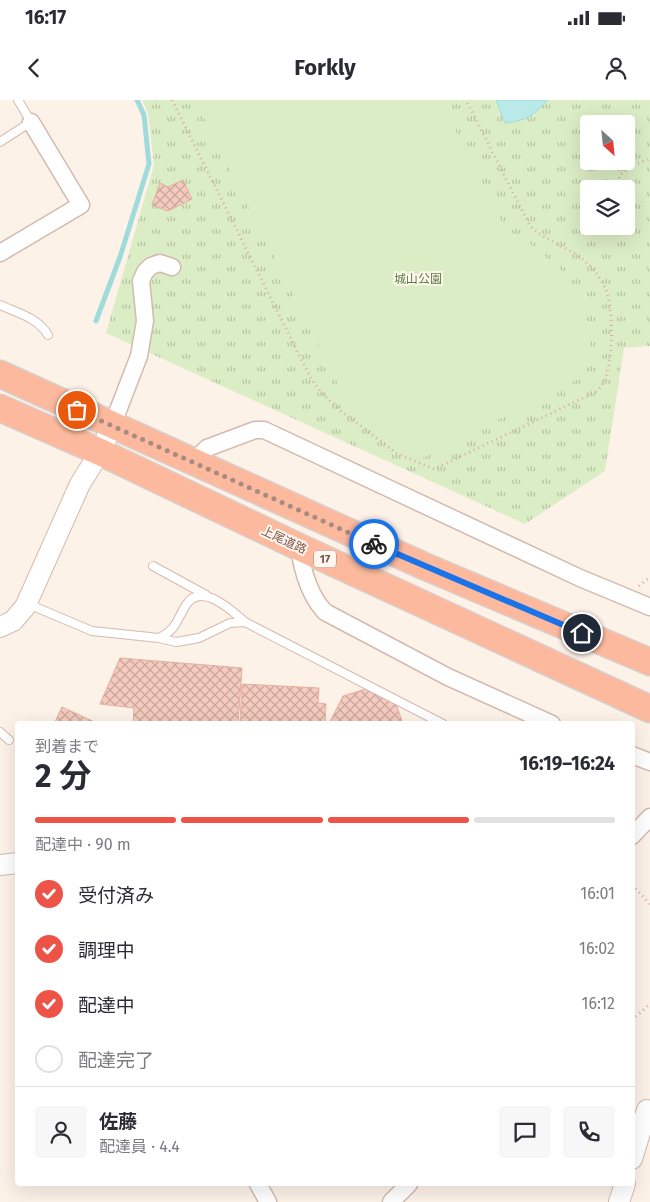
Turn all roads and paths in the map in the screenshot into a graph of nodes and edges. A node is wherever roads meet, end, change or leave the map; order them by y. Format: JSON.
{"nodes":[{"id":1,"x":18,"y":100,"type":"edge"},
{"id":2,"x":172,"y":100,"type":"edge"},
{"id":3,"x":466,"y":100,"type":"edge"},
{"id":4,"x":31,"y":122,"type":"junction"},
{"id":5,"x":0,"y":142,"type":"edge"},
{"id":6,"x":650,"y":159,"type":"edge"},
{"id":7,"x":619,"y":180,"type":"edge"},
{"id":8,"x":0,"y":253,"type":"edge"},
{"id":9,"x":172,"y":266,"type":"dead end"},
{"id":10,"x":0,"y":305,"type":"edge"},
{"id":11,"x":48,"y":336,"type":"dead end"},
{"id":12,"x":0,"y":374,"type":"edge"},
{"id":13,"x":0,"y":408,"type":"edge"},
{"id":14,"x":112,"y":426,"type":"junction"},
{"id":15,"x":100,"y":452,"type":"junction"},
{"id":16,"x":193,"y":462,"type":"junction"},
{"id":17,"x":299,"y":547,"type":"junction"},
{"id":18,"x":153,"y":566,"type":"dead end"},
{"id":19,"x":207,"y":596,"type":"junction"},
{"id":20,"x":26,"y":603,"type":"junction"},
{"id":21,"x":650,"y":607,"type":"edge"},
{"id":22,"x":245,"y":622,"type":"junction"},
{"id":23,"x":0,"y":627,"type":"edge"},
{"id":24,"x":159,"y":638,"type":"junction"},
{"id":25,"x":650,"y":662,"type":"edge"},
{"id":26,"x":650,"y":708,"type":"edge"},
{"id":27,"x":437,"y":721,"type":"edge"},
{"id":28,"x":545,"y":721,"type":"edge"},
{"id":29,"x":0,"y":732,"type":"edge"},
{"id":30,"x":9,"y":740,"type":"dead end"},
{"id":31,"x":635,"y":756,"type":"edge"},
{"id":32,"x":650,"y":762,"type":"edge"},
{"id":33,"x":650,"y":817,"type":"edge"},
{"id":34,"x":635,"y":833,"type":"edge"},
{"id":35,"x":15,"y":863,"type":"edge"},
{"id":36,"x":0,"y":865,"type":"edge"},
{"id":37,"x":635,"y":889,"type":"edge"},
{"id":38,"x":650,"y":904,"type":"edge"},
{"id":39,"x":650,"y":1004,"type":"edge"},
{"id":40,"x":635,"y":1017,"type":"edge"},
{"id":41,"x":643,"y":1109,"type":"edge"},
{"id":42,"x":635,"y":1145,"type":"edge"},
{"id":43,"x":259,"y":1186,"type":"edge"},
{"id":44,"x":407,"y":1186,"type":"edge"},
{"id":45,"x":624,"y":1186,"type":"edge"},
{"id":46,"x":268,"y":1202,"type":"edge"},
{"id":47,"x":391,"y":1202,"type":"edge"},
{"id":48,"x":620,"y":1202,"type":"edge"}],
"edges":[{"from":1,"to":4,"type":"lane"},
{"from":2,"to":3,"type":"path"},
{"from":4,"to":5,"type":"lane"},
{"from":4,"to":8,"type":"street"},
{"from":6,"to":7,"type":"path"},
{"from":9,"to":14,"type":"street"},
{"from":10,"to":11,"type":"lane"},
{"from":12,"to":14,"type":"highway"},
{"from":13,"to":15,"type":"highway","name":"上尾道路","number":"17"},
{"from":14,"to":15,"type":"street"},
{"from":14,"to":16,"type":"highway"},
{"from":15,"to":17,"type":"highway","name":"上尾道路","number":"17"},
{"from":15,"to":20,"type":"street"},
{"from":16,"to":21,"type":"street"},
{"from":16,"to":25,"type":"highway"},
{"from":17,"to":26,"type":"highway","name":"上尾道路","number":"17"},
{"from":17,"to":28,"type":"street"},
{"from":18,"to":19,"type":"lane"},
{"from":19,"to":22,"type":"lane"},
{"from":19,"to":24,"type":"lane"},
{"from":20,"to":23,"type":"street"},
{"from":20,"to":24,"type":"lane"},
{"from":22,"to":24,"type":"lane"},
{"from":22,"to":27,"type":"lane"},
{"from":29,"to":30,"type":"lane"},
{"from":31,"to":32,"type":"street"},
{"from":33,"to":34,"type":"street"},
{"from":35,"to":36,"type":"street"},
{"from":37,"to":38,"type":"path"},
{"from":39,"to":40,"type":"path"},
{"from":41,"to":42,"type":"street"},
{"from":43,"to":46,"type":"street"},
{"from":44,"to":47,"type":"street"},
{"from":45,"to":48,"type":"street"}]}
